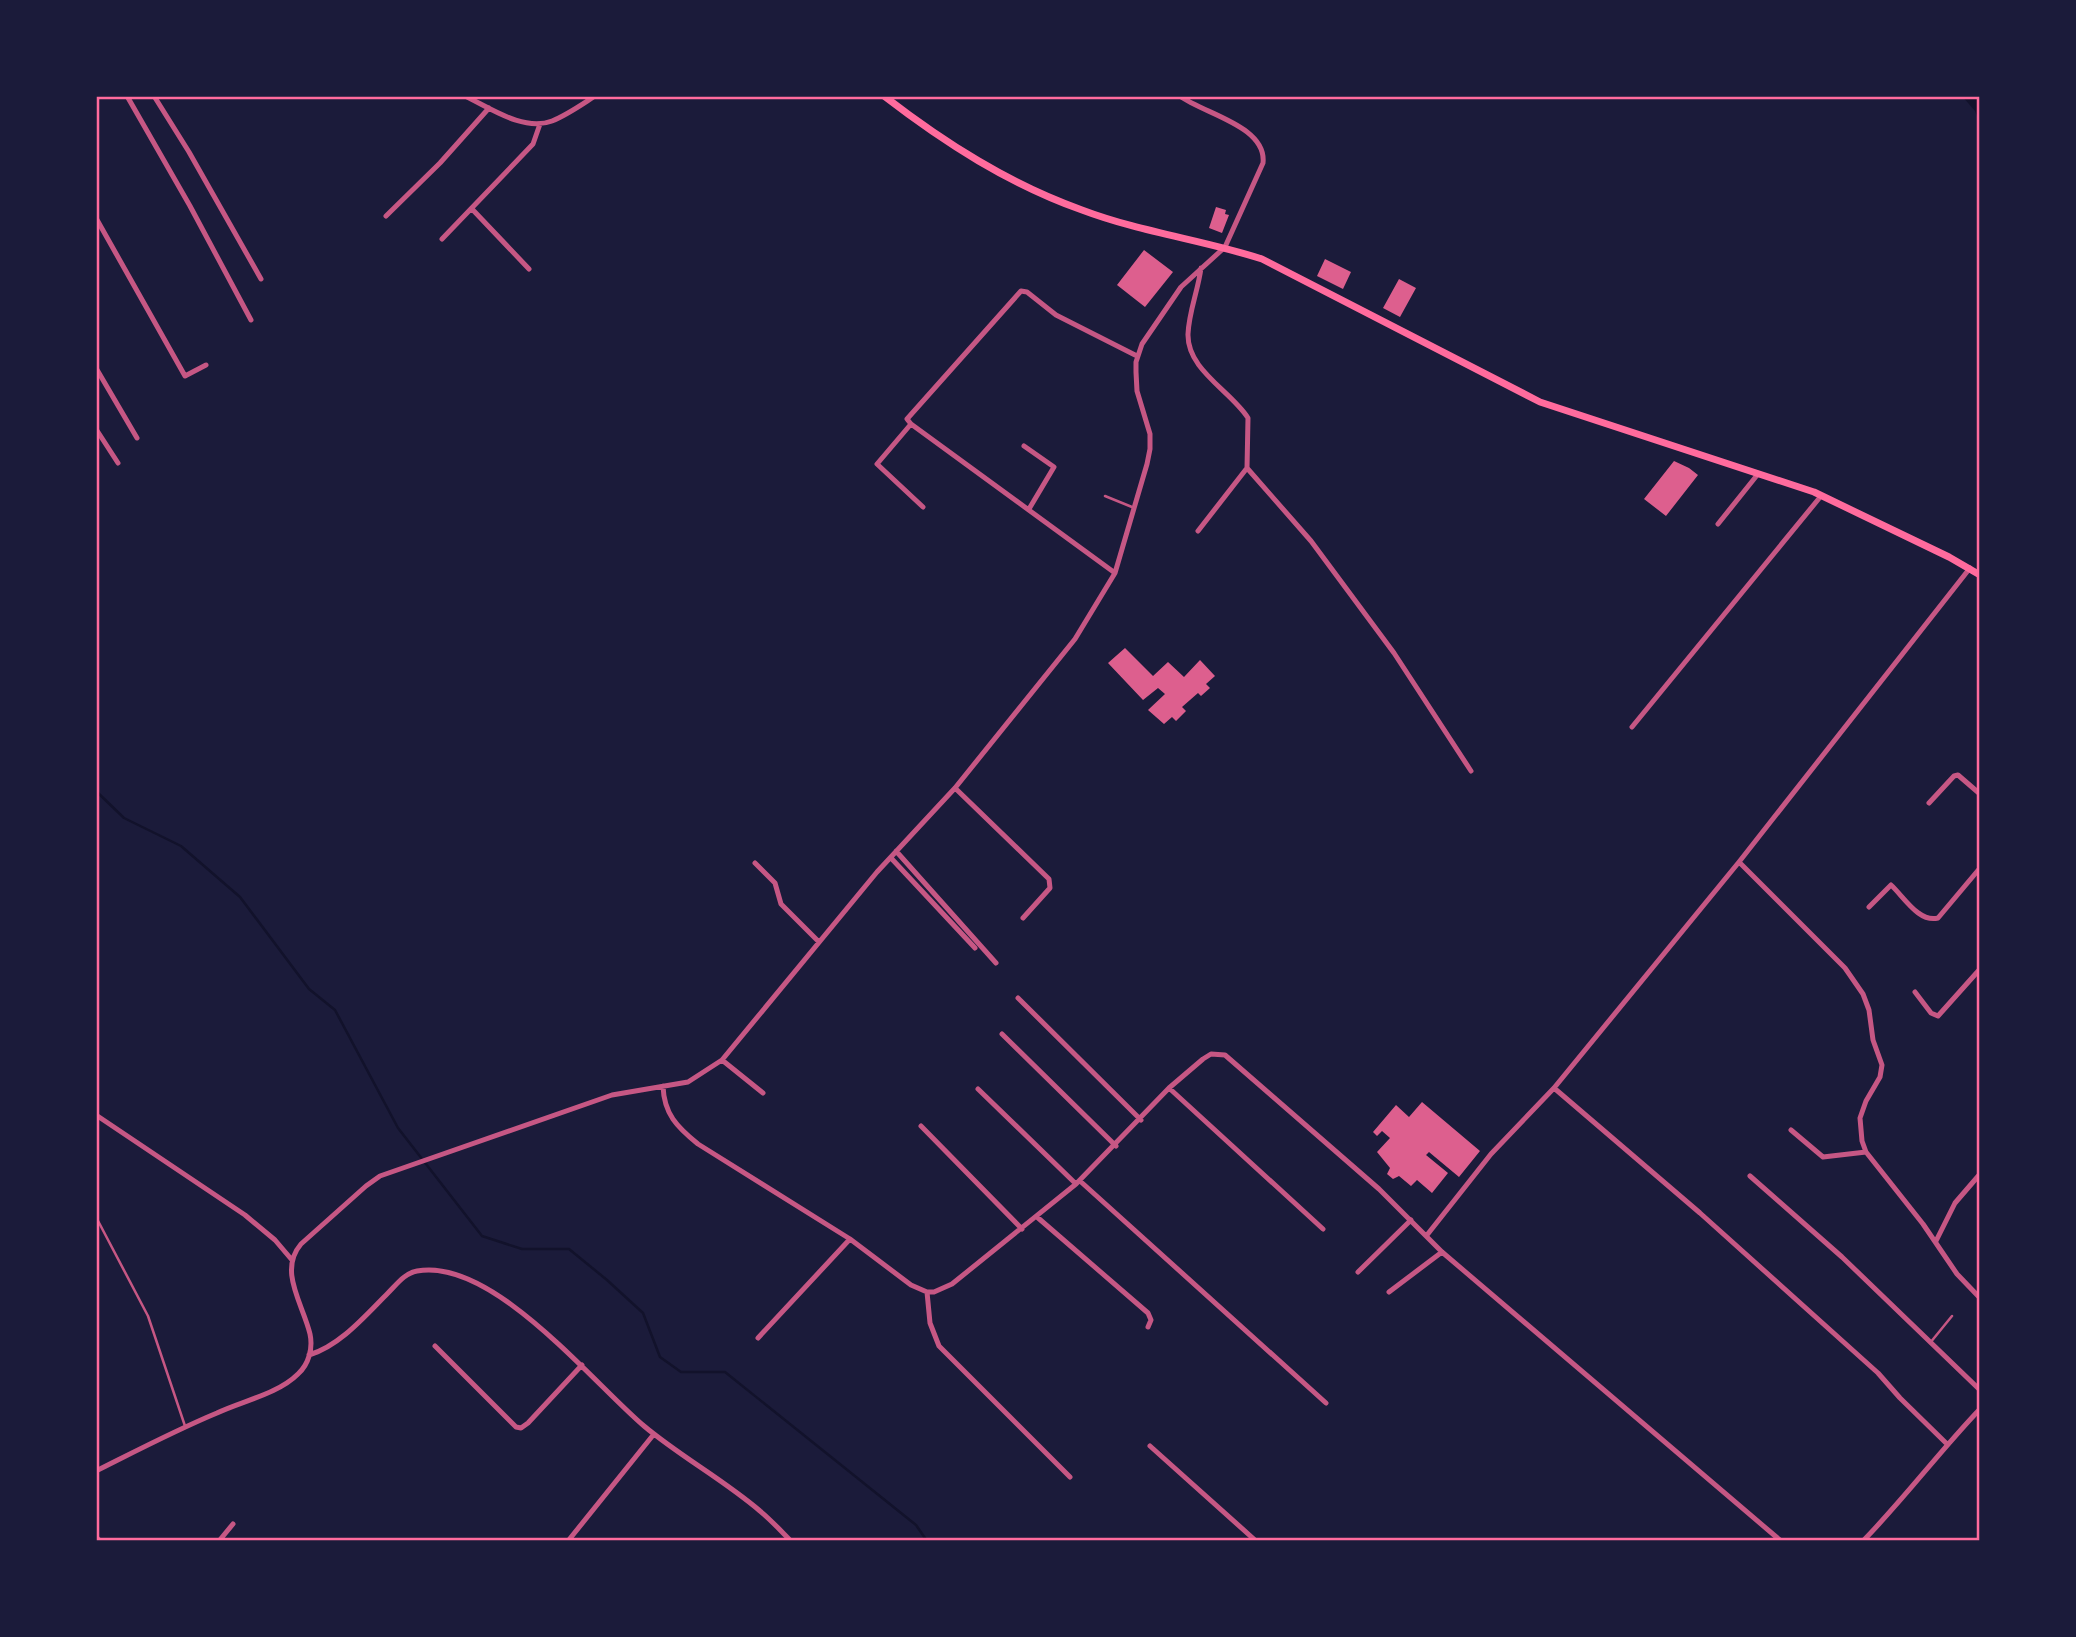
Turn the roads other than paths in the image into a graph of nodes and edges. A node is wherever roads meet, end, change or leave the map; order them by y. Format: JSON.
{"nodes":[{"id":1,"x":127,"y":96,"type":"edge"},
{"id":2,"x":154,"y":96,"type":"edge"},
{"id":3,"x":465,"y":96,"type":"edge"},
{"id":4,"x":595,"y":96,"type":"edge"},
{"id":5,"x":884,"y":96,"type":"edge"},
{"id":6,"x":1180,"y":96,"type":"edge"},
{"id":7,"x":489,"y":108,"type":"junction"},
{"id":8,"x":540,"y":124,"type":"junction"},
{"id":9,"x":472,"y":209,"type":"junction"},
{"id":10,"x":386,"y":216,"type":"dead end"},
{"id":11,"x":96,"y":218,"type":"edge"},
{"id":12,"x":442,"y":239,"type":"dead end"},
{"id":13,"x":1226,"y":247,"type":"junction"},
{"id":14,"x":1201,"y":268,"type":"junction"},
{"id":15,"x":529,"y":269,"type":"dead end"},
{"id":16,"x":261,"y":279,"type":"dead end"},
{"id":17,"x":251,"y":320,"type":"dead end"},
{"id":18,"x":1138,"y":356,"type":"junction"},
{"id":19,"x":206,"y":365,"type":"dead end"},
{"id":20,"x":96,"y":368,"type":"edge"},
{"id":21,"x":911,"y":424,"type":"junction"},
{"id":22,"x":96,"y":429,"type":"edge"},
{"id":23,"x":137,"y":438,"type":"dead end"},
{"id":24,"x":1024,"y":446,"type":"dead end"},
{"id":25,"x":118,"y":463,"type":"dead end"},
{"id":26,"x":1247,"y":468,"type":"junction"},
{"id":27,"x":1758,"y":474,"type":"junction"},
{"id":28,"x":1105,"y":496,"type":"dead end"},
{"id":29,"x":1821,"y":496,"type":"junction"},
{"id":30,"x":923,"y":507,"type":"dead end"},
{"id":31,"x":1029,"y":509,"type":"junction"},
{"id":32,"x":1135,"y":509,"type":"junction"},
{"id":33,"x":1718,"y":524,"type":"dead end"},
{"id":34,"x":1198,"y":531,"type":"dead end"},
{"id":35,"x":1970,"y":568,"type":"junction"},
{"id":36,"x":1115,"y":573,"type":"junction"},
{"id":37,"x":1980,"y":575,"type":"edge"},
{"id":38,"x":1632,"y":727,"type":"dead end"},
{"id":39,"x":1471,"y":771,"type":"dead end"},
{"id":40,"x":955,"y":788,"type":"junction"},
{"id":41,"x":1980,"y":794,"type":"edge"},
{"id":42,"x":1929,"y":803,"type":"dead end"},
{"id":43,"x":896,"y":851,"type":"junction"},
{"id":44,"x":891,"y":858,"type":"junction"},
{"id":45,"x":755,"y":863,"type":"dead end"},
{"id":46,"x":1739,"y":863,"type":"junction"},
{"id":47,"x":1980,"y":868,"type":"edge"},
{"id":48,"x":1869,"y":907,"type":"dead end"},
{"id":49,"x":1023,"y":918,"type":"dead end"},
{"id":50,"x":819,"y":942,"type":"junction"},
{"id":51,"x":975,"y":948,"type":"dead end"},
{"id":52,"x":996,"y":963,"type":"dead end"},
{"id":53,"x":1980,"y":969,"type":"edge"},
{"id":54,"x":1915,"y":992,"type":"dead end"},
{"id":55,"x":1018,"y":998,"type":"dead end"},
{"id":56,"x":1002,"y":1034,"type":"dead end"},
{"id":57,"x":722,"y":1060,"type":"junction"},
{"id":58,"x":663,"y":1086,"type":"junction"},
{"id":59,"x":1169,"y":1088,"type":"junction"},
{"id":60,"x":1554,"y":1088,"type":"junction"},
{"id":61,"x":978,"y":1089,"type":"dead end"},
{"id":62,"x":763,"y":1093,"type":"dead end"},
{"id":63,"x":96,"y":1115,"type":"edge"},
{"id":64,"x":1141,"y":1120,"type":"junction"},
{"id":65,"x":920,"y":1126,"type":"dead end"},
{"id":66,"x":1791,"y":1130,"type":"dead end"},
{"id":67,"x":1116,"y":1146,"type":"junction"},
{"id":68,"x":1866,"y":1152,"type":"junction"},
{"id":69,"x":1980,"y":1174,"type":"edge"},
{"id":70,"x":1750,"y":1175,"type":"dead end"},
{"id":71,"x":1078,"y":1183,"type":"junction"},
{"id":72,"x":96,"y":1217,"type":"edge"},
{"id":73,"x":1037,"y":1217,"type":"junction"},
{"id":74,"x":1411,"y":1220,"type":"junction"},
{"id":75,"x":1022,"y":1229,"type":"junction"},
{"id":76,"x":1323,"y":1229,"type":"dead end"},
{"id":77,"x":1427,"y":1235,"type":"junction"},
{"id":78,"x":850,"y":1239,"type":"junction"},
{"id":79,"x":1936,"y":1241,"type":"junction"},
{"id":80,"x":1442,"y":1252,"type":"junction"},
{"id":81,"x":292,"y":1260,"type":"junction"},
{"id":82,"x":1358,"y":1272,"type":"dead end"},
{"id":83,"x":927,"y":1292,"type":"junction"},
{"id":84,"x":1389,"y":1292,"type":"dead end"},
{"id":85,"x":1980,"y":1298,"type":"edge"},
{"id":86,"x":1952,"y":1316,"type":"dead end"},
{"id":87,"x":1148,"y":1327,"type":"dead end"},
{"id":88,"x":758,"y":1338,"type":"dead end"},
{"id":89,"x":1930,"y":1343,"type":"junction"},
{"id":90,"x":435,"y":1346,"type":"dead end"},
{"id":91,"x":309,"y":1355,"type":"junction"},
{"id":92,"x":582,"y":1365,"type":"junction"},
{"id":93,"x":1980,"y":1390,"type":"edge"},
{"id":94,"x":1325,"y":1403,"type":"dead end"},
{"id":95,"x":1980,"y":1409,"type":"edge"},
{"id":96,"x":185,"y":1427,"type":"junction"},
{"id":97,"x":654,"y":1434,"type":"junction"},
{"id":98,"x":1947,"y":1444,"type":"junction"},
{"id":99,"x":1150,"y":1446,"type":"dead end"},
{"id":100,"x":96,"y":1471,"type":"edge"},
{"id":101,"x":1070,"y":1477,"type":"dead end"},
{"id":102,"x":233,"y":1524,"type":"dead end"},
{"id":103,"x":96,"y":1537,"type":"edge"},
{"id":104,"x":100,"y":1541,"type":"edge"},
{"id":105,"x":219,"y":1541,"type":"edge"},
{"id":106,"x":568,"y":1541,"type":"edge"},
{"id":107,"x":791,"y":1541,"type":"edge"},
{"id":108,"x":1256,"y":1541,"type":"edge"},
{"id":109,"x":1782,"y":1541,"type":"edge"},
{"id":110,"x":1863,"y":1541,"type":"edge"}],
"edges":[{"from":1,"to":17,"type":"street"},
{"from":2,"to":16,"type":"street"},
{"from":3,"to":7,"type":"street"},
{"from":4,"to":8,"type":"street"},
{"from":5,"to":13,"type":"main road"},
{"from":6,"to":13,"type":"street"},
{"from":7,"to":8,"type":"street"},
{"from":7,"to":10,"type":"street"},
{"from":8,"to":9,"type":"street"},
{"from":9,"to":12,"type":"street"},
{"from":9,"to":15,"type":"street"},
{"from":11,"to":19,"type":"street"},
{"from":13,"to":14,"type":"street"},
{"from":13,"to":27,"type":"main road"},
{"from":14,"to":18,"type":"street"},
{"from":14,"to":26,"type":"street"},
{"from":18,"to":21,"type":"street"},
{"from":18,"to":32,"type":"street"},
{"from":20,"to":23,"type":"street"},
{"from":21,"to":30,"type":"street"},
{"from":21,"to":31,"type":"street"},
{"from":22,"to":25,"type":"street"},
{"from":24,"to":31,"type":"street"},
{"from":26,"to":34,"type":"street"},
{"from":26,"to":39,"type":"street"},
{"from":27,"to":29,"type":"main road"},
{"from":27,"to":33,"type":"street"},
{"from":28,"to":32,"type":"lane"},
{"from":29,"to":35,"type":"main road"},
{"from":29,"to":38,"type":"street"},
{"from":31,"to":36,"type":"street"},
{"from":32,"to":36,"type":"street"},
{"from":35,"to":37,"type":"main road"},
{"from":35,"to":46,"type":"street"},
{"from":36,"to":40,"type":"street"},
{"from":40,"to":43,"type":"street"},
{"from":40,"to":49,"type":"street"},
{"from":41,"to":42,"type":"street"},
{"from":43,"to":44,"type":"street"},
{"from":43,"to":52,"type":"street"},
{"from":44,"to":50,"type":"street"},
{"from":44,"to":51,"type":"street"},
{"from":45,"to":50,"type":"street"},
{"from":46,"to":60,"type":"street"},
{"from":46,"to":68,"type":"street"},
{"from":47,"to":48,"type":"street"},
{"from":50,"to":57,"type":"street"},
{"from":53,"to":54,"type":"street"},
{"from":55,"to":64,"type":"street"},
{"from":56,"to":67,"type":"street"},
{"from":57,"to":58,"type":"street"},
{"from":57,"to":62,"type":"street"},
{"from":58,"to":78,"type":"street"},
{"from":58,"to":81,"type":"street"},
{"from":59,"to":64,"type":"street"},
{"from":59,"to":74,"type":"street"},
{"from":59,"to":76,"type":"street"},
{"from":60,"to":77,"type":"street"},
{"from":60,"to":98,"type":"street"},
{"from":61,"to":71,"type":"street"},
{"from":63,"to":81,"type":"street"},
{"from":64,"to":67,"type":"street"},
{"from":65,"to":75,"type":"street"},
{"from":66,"to":68,"type":"street"},
{"from":67,"to":71,"type":"street"},
{"from":68,"to":79,"type":"street"},
{"from":69,"to":79,"type":"street"},
{"from":70,"to":89,"type":"street"},
{"from":71,"to":73,"type":"street"},
{"from":71,"to":94,"type":"street"},
{"from":72,"to":96,"type":"lane"},
{"from":73,"to":75,"type":"street"},
{"from":73,"to":87,"type":"street"},
{"from":74,"to":77,"type":"street"},
{"from":74,"to":82,"type":"street"},
{"from":75,"to":83,"type":"street"},
{"from":77,"to":80,"type":"street"},
{"from":78,"to":83,"type":"street"},
{"from":78,"to":88,"type":"street"},
{"from":79,"to":85,"type":"street"},
{"from":80,"to":84,"type":"street"},
{"from":80,"to":109,"type":"street"},
{"from":81,"to":91,"type":"street"},
{"from":83,"to":101,"type":"street"},
{"from":86,"to":89,"type":"lane"},
{"from":89,"to":93,"type":"street"},
{"from":90,"to":92,"type":"street"},
{"from":91,"to":92,"type":"street"},
{"from":91,"to":96,"type":"street"},
{"from":92,"to":97,"type":"street"},
{"from":95,"to":98,"type":"street"},
{"from":96,"to":100,"type":"street"},
{"from":97,"to":106,"type":"street"},
{"from":97,"to":107,"type":"street"},
{"from":98,"to":110,"type":"street"},
{"from":99,"to":108,"type":"street"},
{"from":102,"to":105,"type":"street"},
{"from":103,"to":104,"type":"street"}]}
